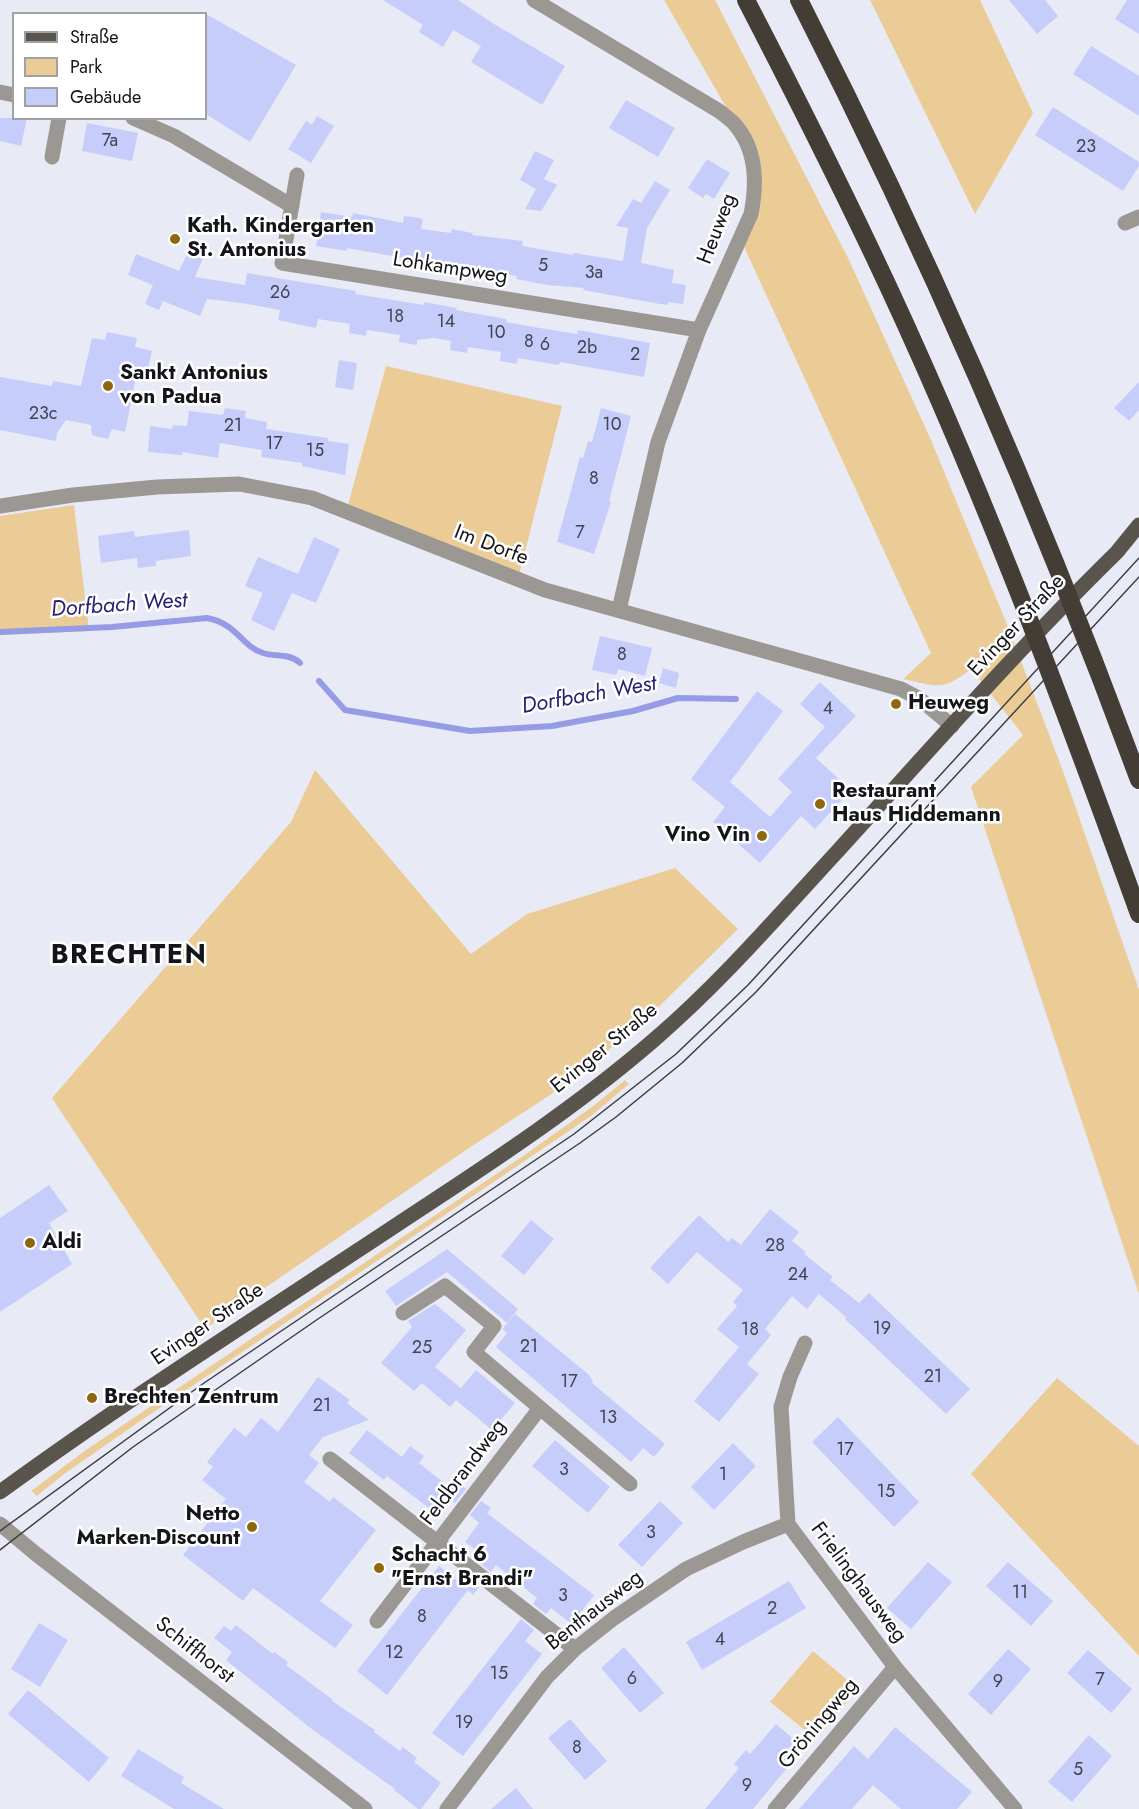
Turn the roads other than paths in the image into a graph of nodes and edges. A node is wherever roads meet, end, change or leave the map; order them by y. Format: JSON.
{"nodes":[{"id":1,"x":534,"y":0,"type":"edge"},
{"id":2,"x":746,"y":0,"type":"edge"},
{"id":3,"x":799,"y":0,"type":"edge"},
{"id":4,"x":59,"y":120,"type":"edge"},
{"id":5,"x":138,"y":120,"type":"edge"},
{"id":6,"x":52,"y":157,"type":"dead end"},
{"id":7,"x":297,"y":175,"type":"dead end"},
{"id":8,"x":292,"y":206,"type":"junction"},
{"id":9,"x":699,"y":330,"type":"junction"},
{"id":10,"x":0,"y":506,"type":"edge"},
{"id":11,"x":1139,"y":525,"type":"edge"},
{"id":12,"x":619,"y":610,"type":"junction"},
{"id":13,"x":952,"y":726,"type":"junction"},
{"id":14,"x":1139,"y":780,"type":"edge"},
{"id":15,"x":1139,"y":914,"type":"edge"},
{"id":16,"x":403,"y":1313,"type":"dead end"},
{"id":17,"x":805,"y":1343,"type":"dead end"},
{"id":18,"x":540,"y":1408,"type":"junction"},
{"id":19,"x":330,"y":1460,"type":"dead end"},
{"id":20,"x":630,"y":1484,"type":"dead end"},
{"id":21,"x":0,"y":1492,"type":"edge"},
{"id":22,"x":0,"y":1524,"type":"edge"},
{"id":23,"x":788,"y":1524,"type":"junction"},
{"id":24,"x":438,"y":1542,"type":"junction"},
{"id":25,"x":377,"y":1621,"type":"dead end"},
{"id":26,"x":576,"y":1649,"type":"junction"},
{"id":27,"x":895,"y":1667,"type":"junction"},
{"id":28,"x":364,"y":1809,"type":"edge"},
{"id":29,"x":447,"y":1809,"type":"edge"},
{"id":30,"x":775,"y":1809,"type":"edge"},
{"id":31,"x":1016,"y":1809,"type":"edge"}],
"edges":[{"from":1,"to":9,"type":"street","name":"Heuweg"},
{"from":2,"to":15,"type":"highway"},
{"from":3,"to":14,"type":"highway"},
{"from":4,"to":6,"type":"street"},
{"from":5,"to":8,"type":"street"},
{"from":7,"to":8,"type":"street","name":"Lohkampweg"},
{"from":8,"to":9,"type":"street","name":"Lohkampweg"},
{"from":9,"to":12,"type":"street","name":"Heuweg"},
{"from":10,"to":12,"type":"street","name":"Im Dorfe"},
{"from":11,"to":13,"type":"main road","name":"Evinger Straße"},
{"from":12,"to":13,"type":"street","name":"Im Dorfe"},
{"from":13,"to":21,"type":"main road","name":"Evinger Straße"},
{"from":16,"to":18,"type":"street"},
{"from":17,"to":23,"type":"street","name":"Frielinghausweg"},
{"from":18,"to":20,"type":"street"},
{"from":18,"to":24,"type":"street","name":"Feldbrandweg"},
{"from":19,"to":24,"type":"street"},
{"from":22,"to":28,"type":"street","name":"Schiffhorst"},
{"from":23,"to":26,"type":"street","name":"Benthausweg"},
{"from":23,"to":27,"type":"street","name":"Frielinghausweg"},
{"from":24,"to":25,"type":"street","name":"Feldbrandweg"},
{"from":24,"to":26,"type":"street"},
{"from":26,"to":29,"type":"street","name":"Benthausweg"},
{"from":27,"to":30,"type":"street","name":"Gröningweg"},
{"from":27,"to":31,"type":"street","name":"Frielinghausweg"}]}
